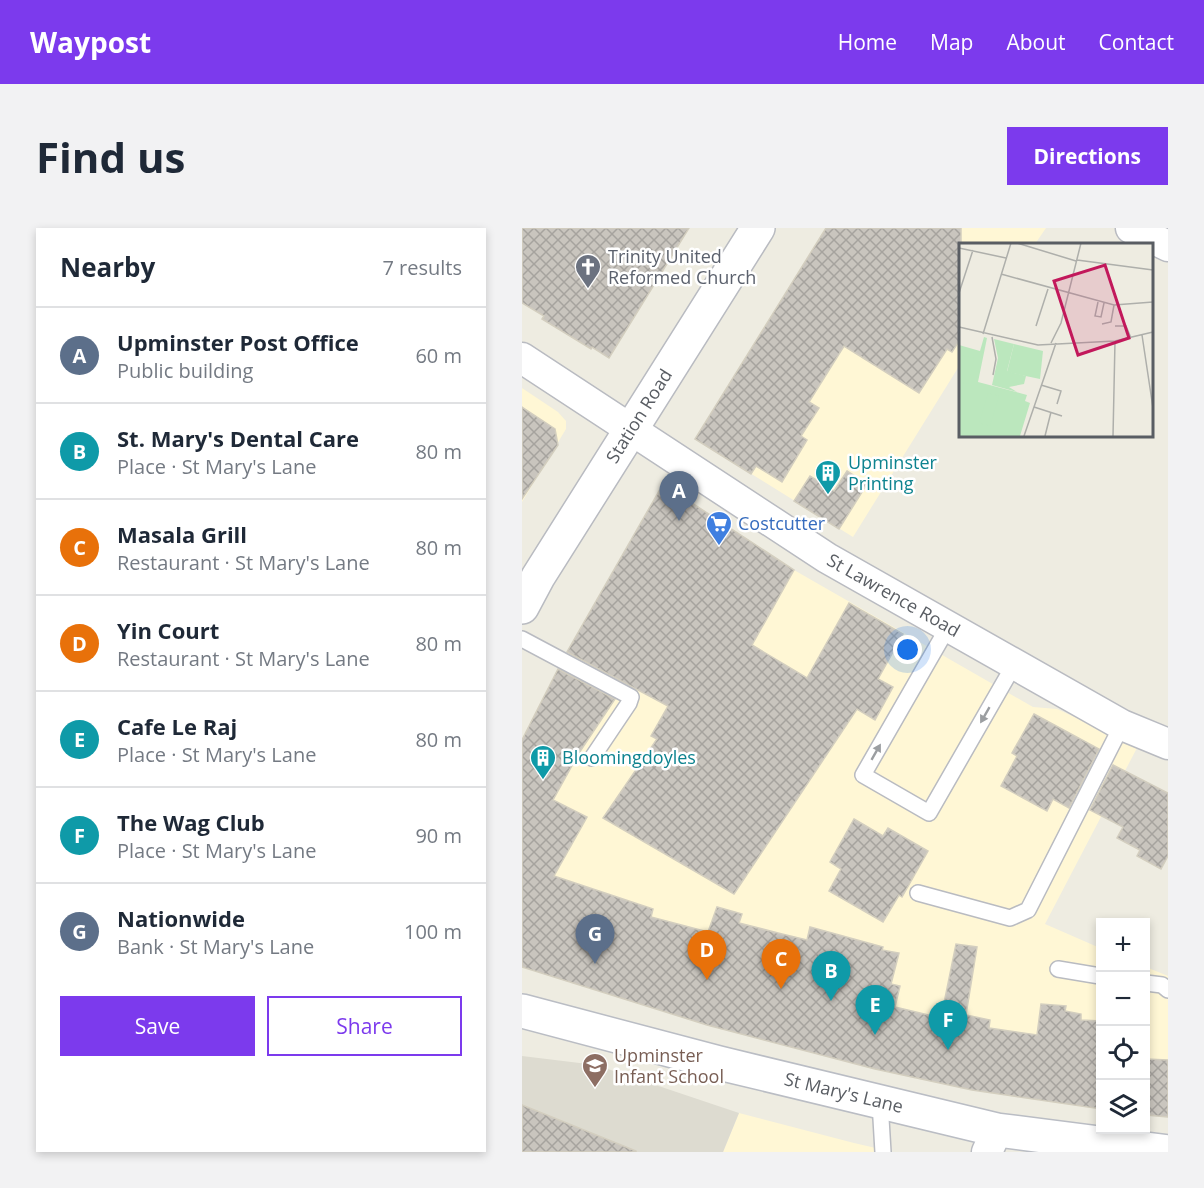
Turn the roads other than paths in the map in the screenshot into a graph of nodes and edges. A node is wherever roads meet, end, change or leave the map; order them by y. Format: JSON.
{"nodes":[{"id":1,"x":758,"y":228,"type":"edge"},
{"id":2,"x":1131,"y":228,"type":"edge"},
{"id":3,"x":1168,"y":246,"type":"edge"},
{"id":4,"x":522,"y":358,"type":"edge"},
{"id":5,"x":630,"y":430,"type":"junction"},
{"id":6,"x":522,"y":608,"type":"edge"},
{"id":7,"x":948,"y":627,"type":"junction"},
{"id":8,"x":522,"y":639,"type":"edge"},
{"id":9,"x":1014,"y":665,"type":"junction"},
{"id":10,"x":1122,"y":725,"type":"junction"},
{"id":11,"x":1168,"y":744,"type":"edge"},
{"id":12,"x":592,"y":758,"type":"dead end"},
{"id":13,"x":918,"y":894,"type":"dead end"},
{"id":14,"x":1058,"y":969,"type":"dead end"},
{"id":15,"x":1096,"y":975,"type":"edge"},
{"id":16,"x":1150,"y":984,"type":"edge"},
{"id":17,"x":1168,"y":990,"type":"edge"},
{"id":18,"x":522,"y":1011,"type":"edge"},
{"id":19,"x":880,"y":1102,"type":"junction"},
{"id":20,"x":992,"y":1141,"type":"edge"},
{"id":21,"x":883,"y":1152,"type":"edge"},
{"id":22,"x":1168,"y":1152,"type":"edge"}],
"edges":[{"from":1,"to":5,"type":"main road","name":"Station Road"},
{"from":2,"to":3,"type":"street"},
{"from":4,"to":5,"type":"street","name":"St Lawrence Road"},
{"from":5,"to":6,"type":"main road","name":"Station Road"},
{"from":5,"to":7,"type":"street","name":"St Lawrence Road"},
{"from":7,"to":9,"type":"street","name":"St Lawrence Road"},
{"from":9,"to":7,"type":"lane","one_way":true},
{"from":8,"to":12,"type":"lane"},
{"from":9,"to":10,"type":"street","name":"St Lawrence Road"},
{"from":10,"to":11,"type":"street","name":"St Lawrence Road"},
{"from":10,"to":13,"type":"lane"},
{"from":14,"to":15,"type":"lane"},
{"from":16,"to":17,"type":"lane"},
{"from":18,"to":19,"type":"main road","name":"St Mary's Lane"},
{"from":19,"to":20,"type":"main road","name":"St Mary's Lane"},
{"from":19,"to":21,"type":"lane"},
{"from":20,"to":22,"type":"main road","name":"St Mary's Lane"}]}
